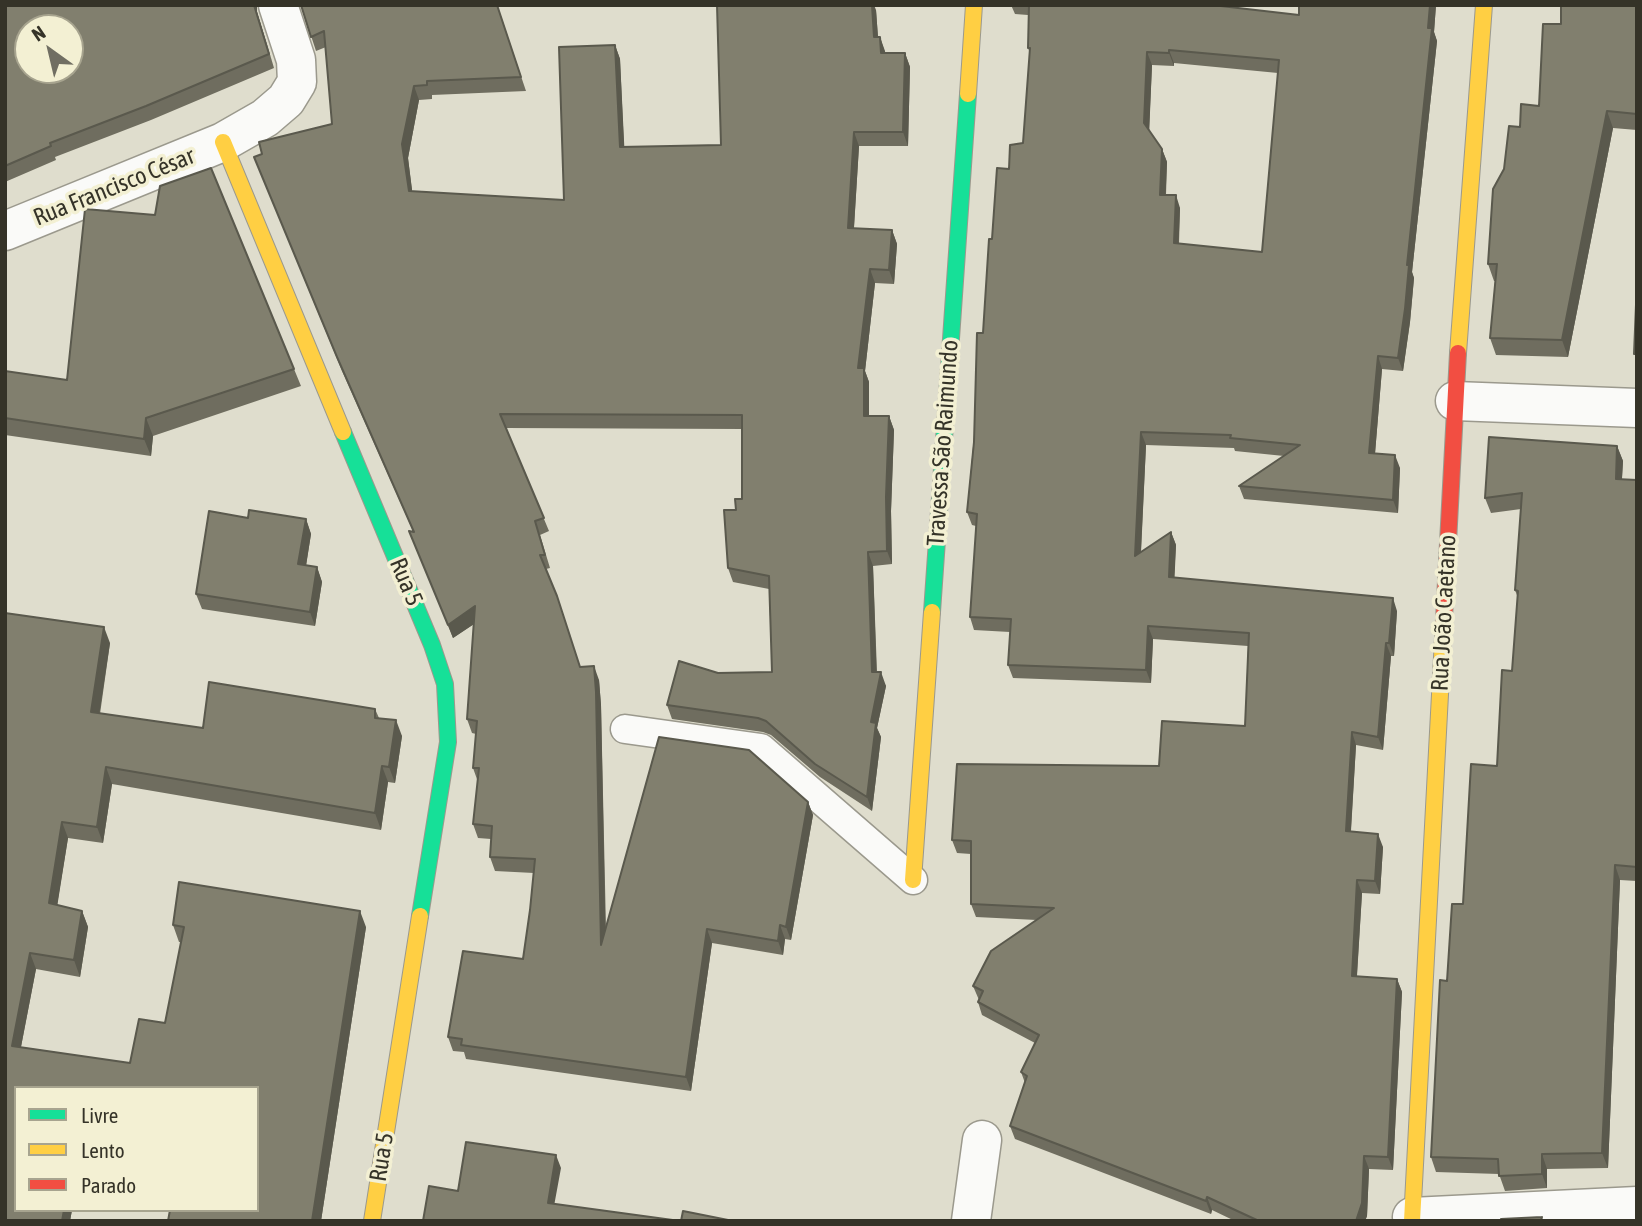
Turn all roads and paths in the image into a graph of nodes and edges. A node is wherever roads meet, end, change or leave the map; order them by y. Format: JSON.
{"nodes":[{"id":1,"x":278,"y":5,"type":"edge"},
{"id":2,"x":974,"y":5,"type":"edge"},
{"id":3,"x":1484,"y":5,"type":"edge"},
{"id":4,"x":223,"y":142,"type":"junction"},
{"id":5,"x":5,"y":231,"type":"edge"},
{"id":6,"x":1455,"y":401,"type":"junction"},
{"id":7,"x":1637,"y":408,"type":"edge"},
{"id":8,"x":625,"y":729,"type":"dead end"},
{"id":9,"x":913,"y":880,"type":"joint"},
{"id":10,"x":982,"y":1140,"type":"dead end"},
{"id":11,"x":1637,"y":1206,"type":"edge"},
{"id":12,"x":1412,"y":1219,"type":"edge"},
{"id":13,"x":372,"y":1221,"type":"edge"},
{"id":14,"x":971,"y":1221,"type":"edge"}],
"edges":[{"from":1,"to":4,"type":"street"},
{"from":2,"to":9,"type":"street","name":"Travessa São Raimundo"},
{"from":3,"to":6,"type":"street","name":"Rua João Caetano"},
{"from":4,"to":5,"type":"street","name":"Rua Francisco César"},
{"from":4,"to":13,"type":"street","name":"Rua 5"},
{"from":6,"to":7,"type":"street"},
{"from":6,"to":12,"type":"street","name":"Rua João Caetano"},
{"from":8,"to":9,"type":"lane"},
{"from":10,"to":14,"type":"street"},
{"from":11,"to":12,"type":"street"}]}
